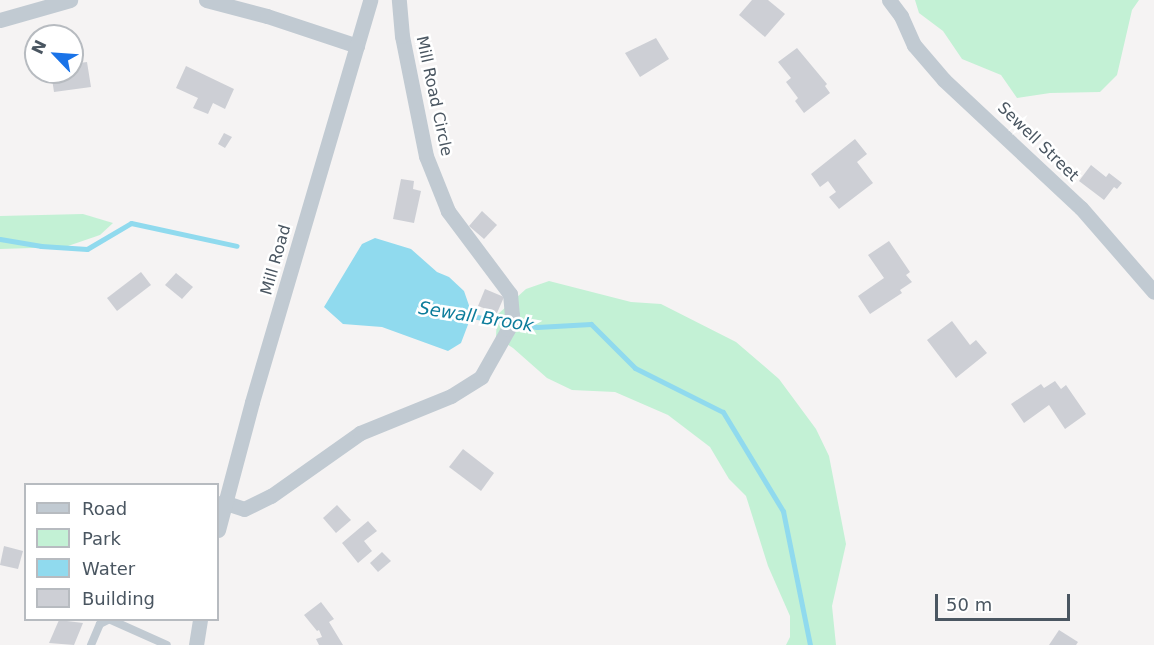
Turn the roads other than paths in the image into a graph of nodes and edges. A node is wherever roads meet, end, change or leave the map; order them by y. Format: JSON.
{"nodes":[{"id":1,"x":70,"y":0,"type":"edge"},
{"id":2,"x":206,"y":0,"type":"edge"},
{"id":3,"x":370,"y":0,"type":"edge"},
{"id":4,"x":399,"y":0,"type":"edge"},
{"id":5,"x":890,"y":0,"type":"edge"},
{"id":6,"x":0,"y":20,"type":"edge"},
{"id":7,"x":357,"y":46,"type":"junction"},
{"id":8,"x":1154,"y":292,"type":"edge"},
{"id":9,"x":223,"y":502,"type":"junction"},
{"id":10,"x":219,"y":524,"type":"edge"},
{"id":11,"x":107,"y":621,"type":"edge"},
{"id":12,"x":111,"y":621,"type":"edge"},
{"id":13,"x":200,"y":621,"type":"edge"},
{"id":14,"x":91,"y":645,"type":"edge"},
{"id":15,"x":167,"y":645,"type":"edge"},
{"id":16,"x":196,"y":645,"type":"edge"}],
"edges":[{"from":1,"to":6,"type":"street"},
{"from":2,"to":7,"type":"street"},
{"from":3,"to":7,"type":"street","name":"Mill Road"},
{"from":4,"to":9,"type":"street","name":"Mill Road Circle"},
{"from":5,"to":8,"type":"street","name":"Sewell Street"},
{"from":7,"to":9,"type":"street","name":"Mill Road"},
{"from":9,"to":10,"type":"street","name":"Mill Road"},
{"from":11,"to":14,"type":"lane"},
{"from":12,"to":15,"type":"lane"},
{"from":13,"to":16,"type":"street"}]}
